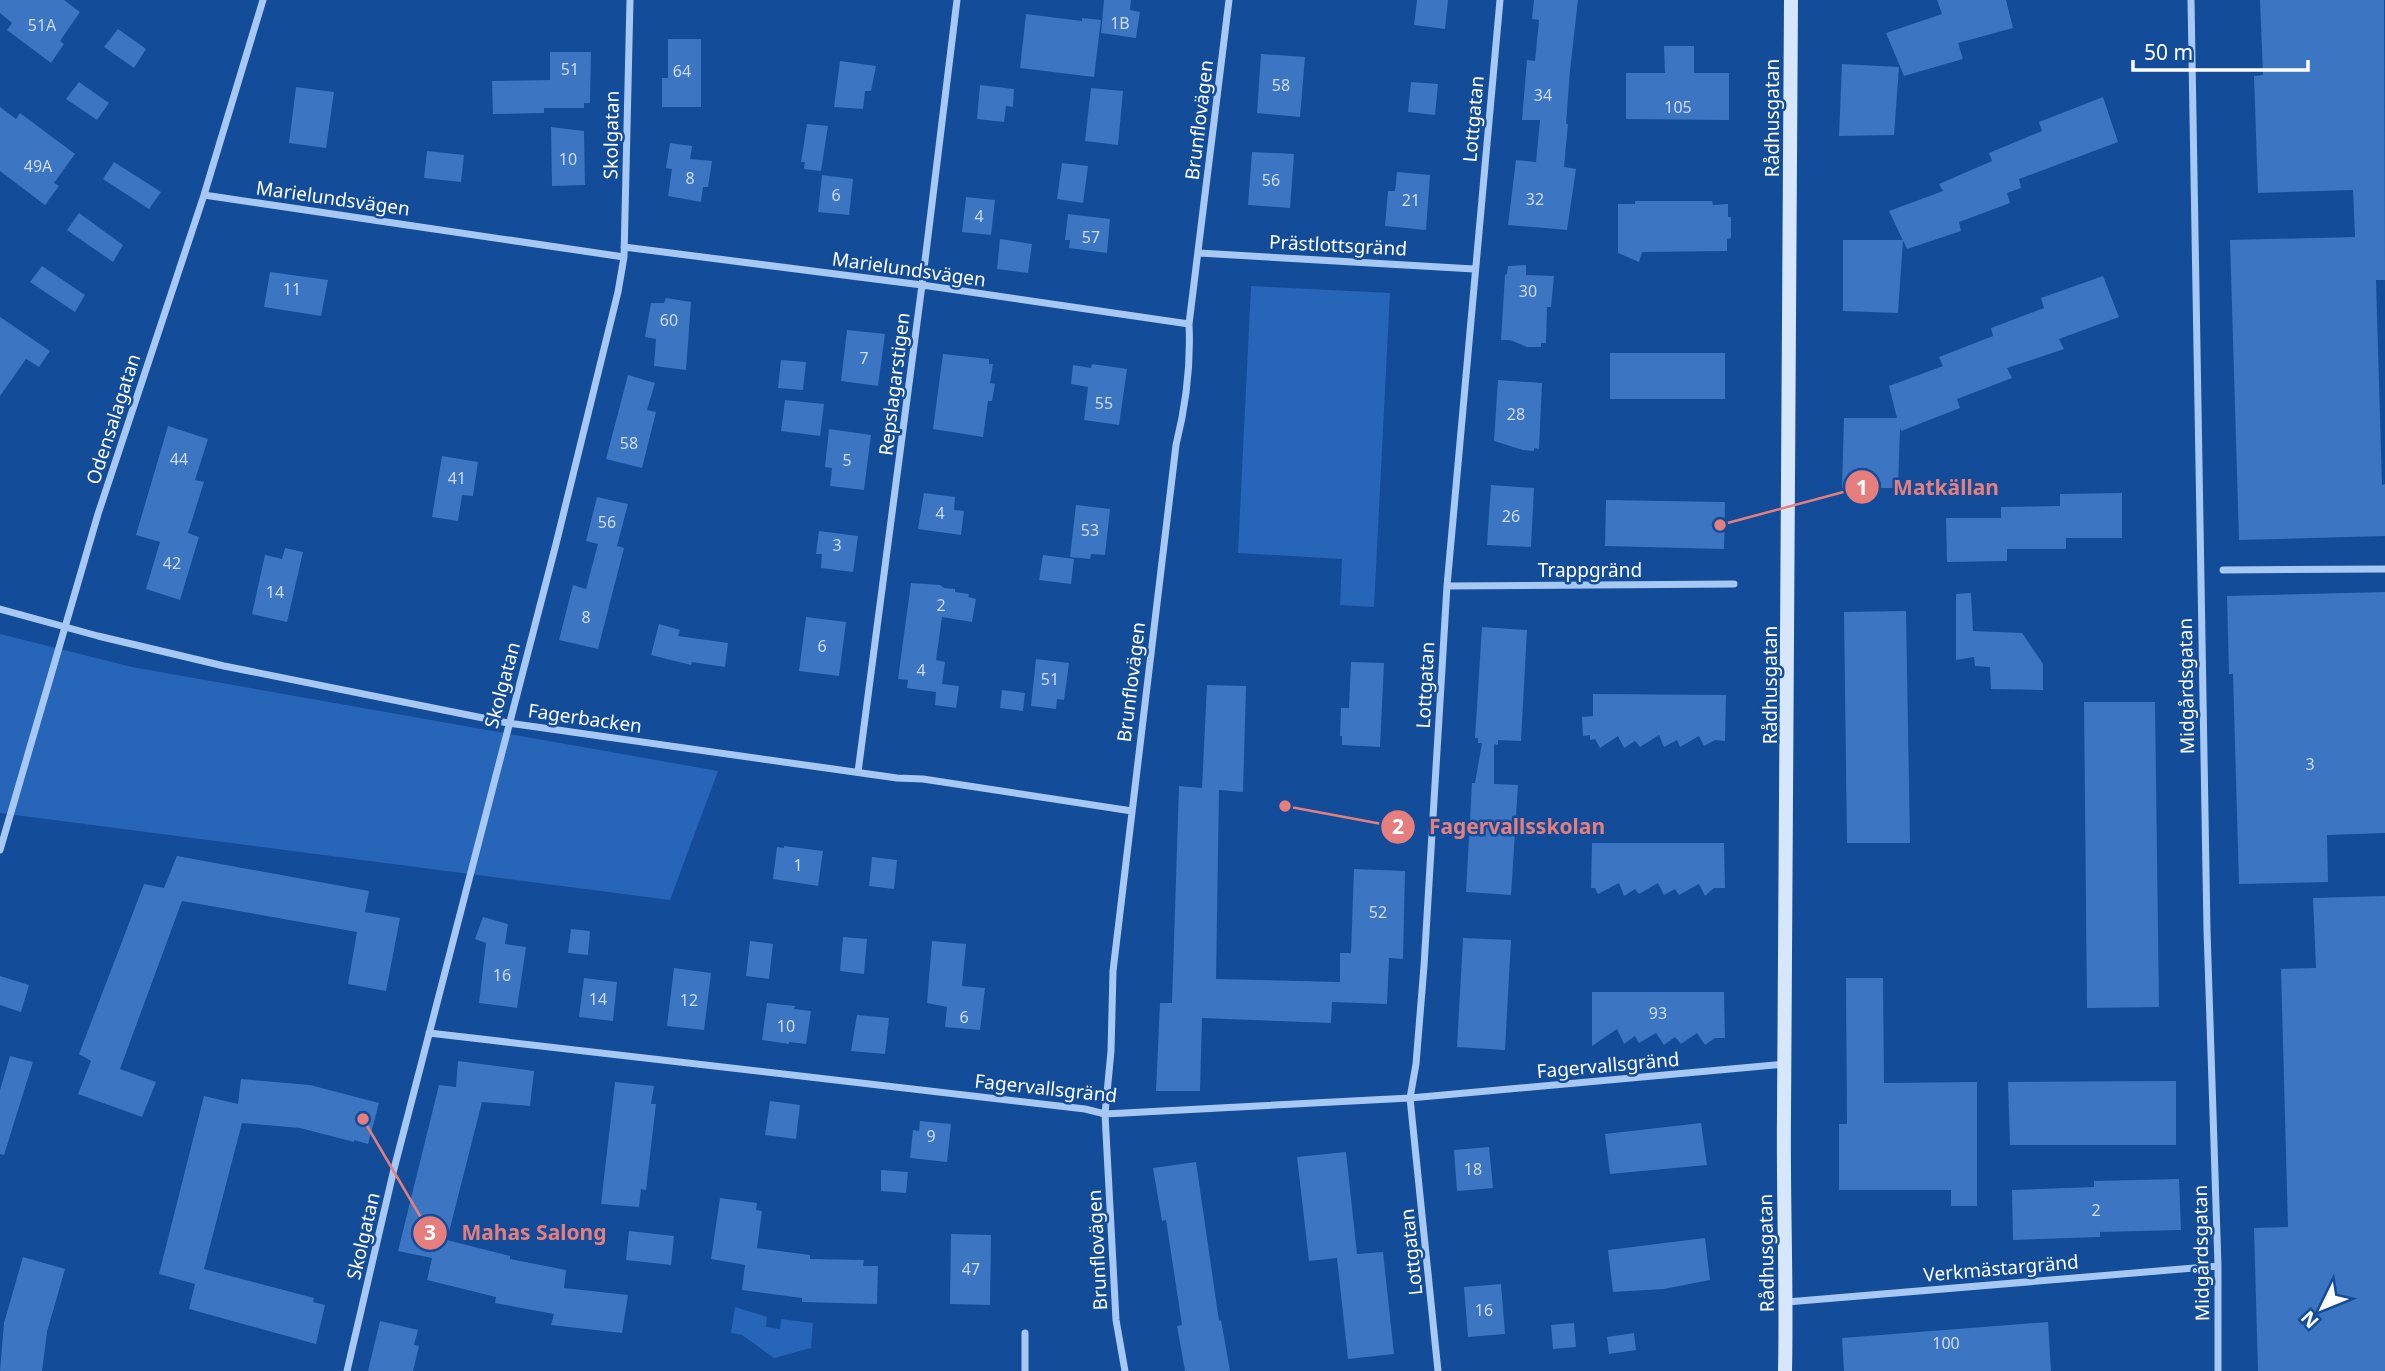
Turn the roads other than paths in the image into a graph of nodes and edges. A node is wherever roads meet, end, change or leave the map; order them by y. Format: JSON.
{"nodes":[{"id":1,"x":263,"y":0,"type":"edge"},
{"id":2,"x":630,"y":0,"type":"edge"},
{"id":3,"x":957,"y":0,"type":"edge"},
{"id":4,"x":1229,"y":0,"type":"edge"},
{"id":5,"x":1500,"y":0,"type":"edge"},
{"id":6,"x":1791,"y":0,"type":"edge"},
{"id":7,"x":2191,"y":0,"type":"edge"},
{"id":8,"x":204,"y":195,"type":"junction"},
{"id":9,"x":624,"y":247,"type":"junction"},
{"id":10,"x":1199,"y":253,"type":"junction"},
{"id":11,"x":624,"y":257,"type":"junction"},
{"id":12,"x":1474,"y":269,"type":"junction"},
{"id":13,"x":922,"y":285,"type":"junction"},
{"id":14,"x":1189,"y":324,"type":"junction"},
{"id":15,"x":2385,"y":569,"type":"edge"},
{"id":16,"x":2223,"y":570,"type":"dead end"},
{"id":17,"x":1734,"y":584,"type":"dead end"},
{"id":18,"x":1447,"y":586,"type":"junction"},
{"id":19,"x":0,"y":609,"type":"edge"},
{"id":20,"x":66,"y":628,"type":"junction"},
{"id":21,"x":508,"y":723,"type":"junction"},
{"id":22,"x":858,"y":772,"type":"junction"},
{"id":23,"x":1132,"y":811,"type":"junction"},
{"id":24,"x":0,"y":850,"type":"edge"},
{"id":25,"x":429,"y":1032,"type":"junction"},
{"id":26,"x":1786,"y":1064,"type":"junction"},
{"id":27,"x":1410,"y":1098,"type":"junction"},
{"id":28,"x":1105,"y":1114,"type":"junction"},
{"id":29,"x":2218,"y":1266,"type":"junction"},
{"id":30,"x":1787,"y":1302,"type":"junction"},
{"id":31,"x":1025,"y":1333,"type":"dead end"},
{"id":32,"x":347,"y":1371,"type":"edge"},
{"id":33,"x":1025,"y":1371,"type":"edge"},
{"id":34,"x":1125,"y":1371,"type":"edge"},
{"id":35,"x":1438,"y":1371,"type":"edge"},
{"id":36,"x":1785,"y":1371,"type":"edge"},
{"id":37,"x":2218,"y":1371,"type":"edge"}],
"edges":[{"from":1,"to":8,"type":"street","name":"Odensalagatan"},
{"from":2,"to":9,"type":"street","name":"Skolgatan"},
{"from":3,"to":13,"type":"street","name":"Repslagarstigen"},
{"from":4,"to":10,"type":"street","name":"Brunflovägen"},
{"from":5,"to":12,"type":"street","name":"Lottgatan"},
{"from":6,"to":26,"type":"main road","name":"Rådhusgatan"},
{"from":7,"to":29,"type":"street","name":"Midgårdsgatan"},
{"from":8,"to":11,"type":"street","name":"Marielundsvägen"},
{"from":8,"to":20,"type":"street","name":"Odensalagatan"},
{"from":9,"to":11,"type":"street","name":"Skolgatan"},
{"from":9,"to":13,"type":"street","name":"Marielundsvägen"},
{"from":10,"to":12,"type":"street","name":"Prästlottsgränd"},
{"from":10,"to":14,"type":"street","name":"Brunflovägen"},
{"from":11,"to":21,"type":"street","name":"Skolgatan"},
{"from":12,"to":18,"type":"street","name":"Lottgatan"},
{"from":13,"to":14,"type":"street","name":"Marielundsvägen"},
{"from":13,"to":22,"type":"street","name":"Repslagarstigen"},
{"from":14,"to":23,"type":"street","name":"Brunflovägen"},
{"from":15,"to":16,"type":"street"},
{"from":17,"to":18,"type":"street","name":"Trappgränd"},
{"from":18,"to":27,"type":"street","name":"Lottgatan"},
{"from":19,"to":20,"type":"street","name":"Fagerbacken"},
{"from":20,"to":21,"type":"street","name":"Fagerbacken"},
{"from":20,"to":24,"type":"street","name":"Odensalagatan"},
{"from":21,"to":22,"type":"street","name":"Fagerbacken"},
{"from":21,"to":25,"type":"street","name":"Skolgatan"},
{"from":22,"to":23,"type":"street","name":"Fagerbacken"},
{"from":23,"to":28,"type":"street","name":"Brunflovägen"},
{"from":25,"to":28,"type":"street","name":"Fagervallsgränd"},
{"from":25,"to":32,"type":"street","name":"Skolgatan"},
{"from":26,"to":27,"type":"street","name":"Fagervallsgränd"},
{"from":26,"to":30,"type":"main road","name":"Rådhusgatan"},
{"from":27,"to":28,"type":"street","name":"Fagervallsgränd"},
{"from":27,"to":35,"type":"street","name":"Lottgatan"},
{"from":28,"to":34,"type":"street","name":"Brunflovägen"},
{"from":29,"to":30,"type":"street","name":"Verkmästargränd"},
{"from":29,"to":37,"type":"street","name":"Midgårdsgatan"},
{"from":30,"to":36,"type":"main road","name":"Rådhusgatan"},
{"from":31,"to":33,"type":"street"}]}
